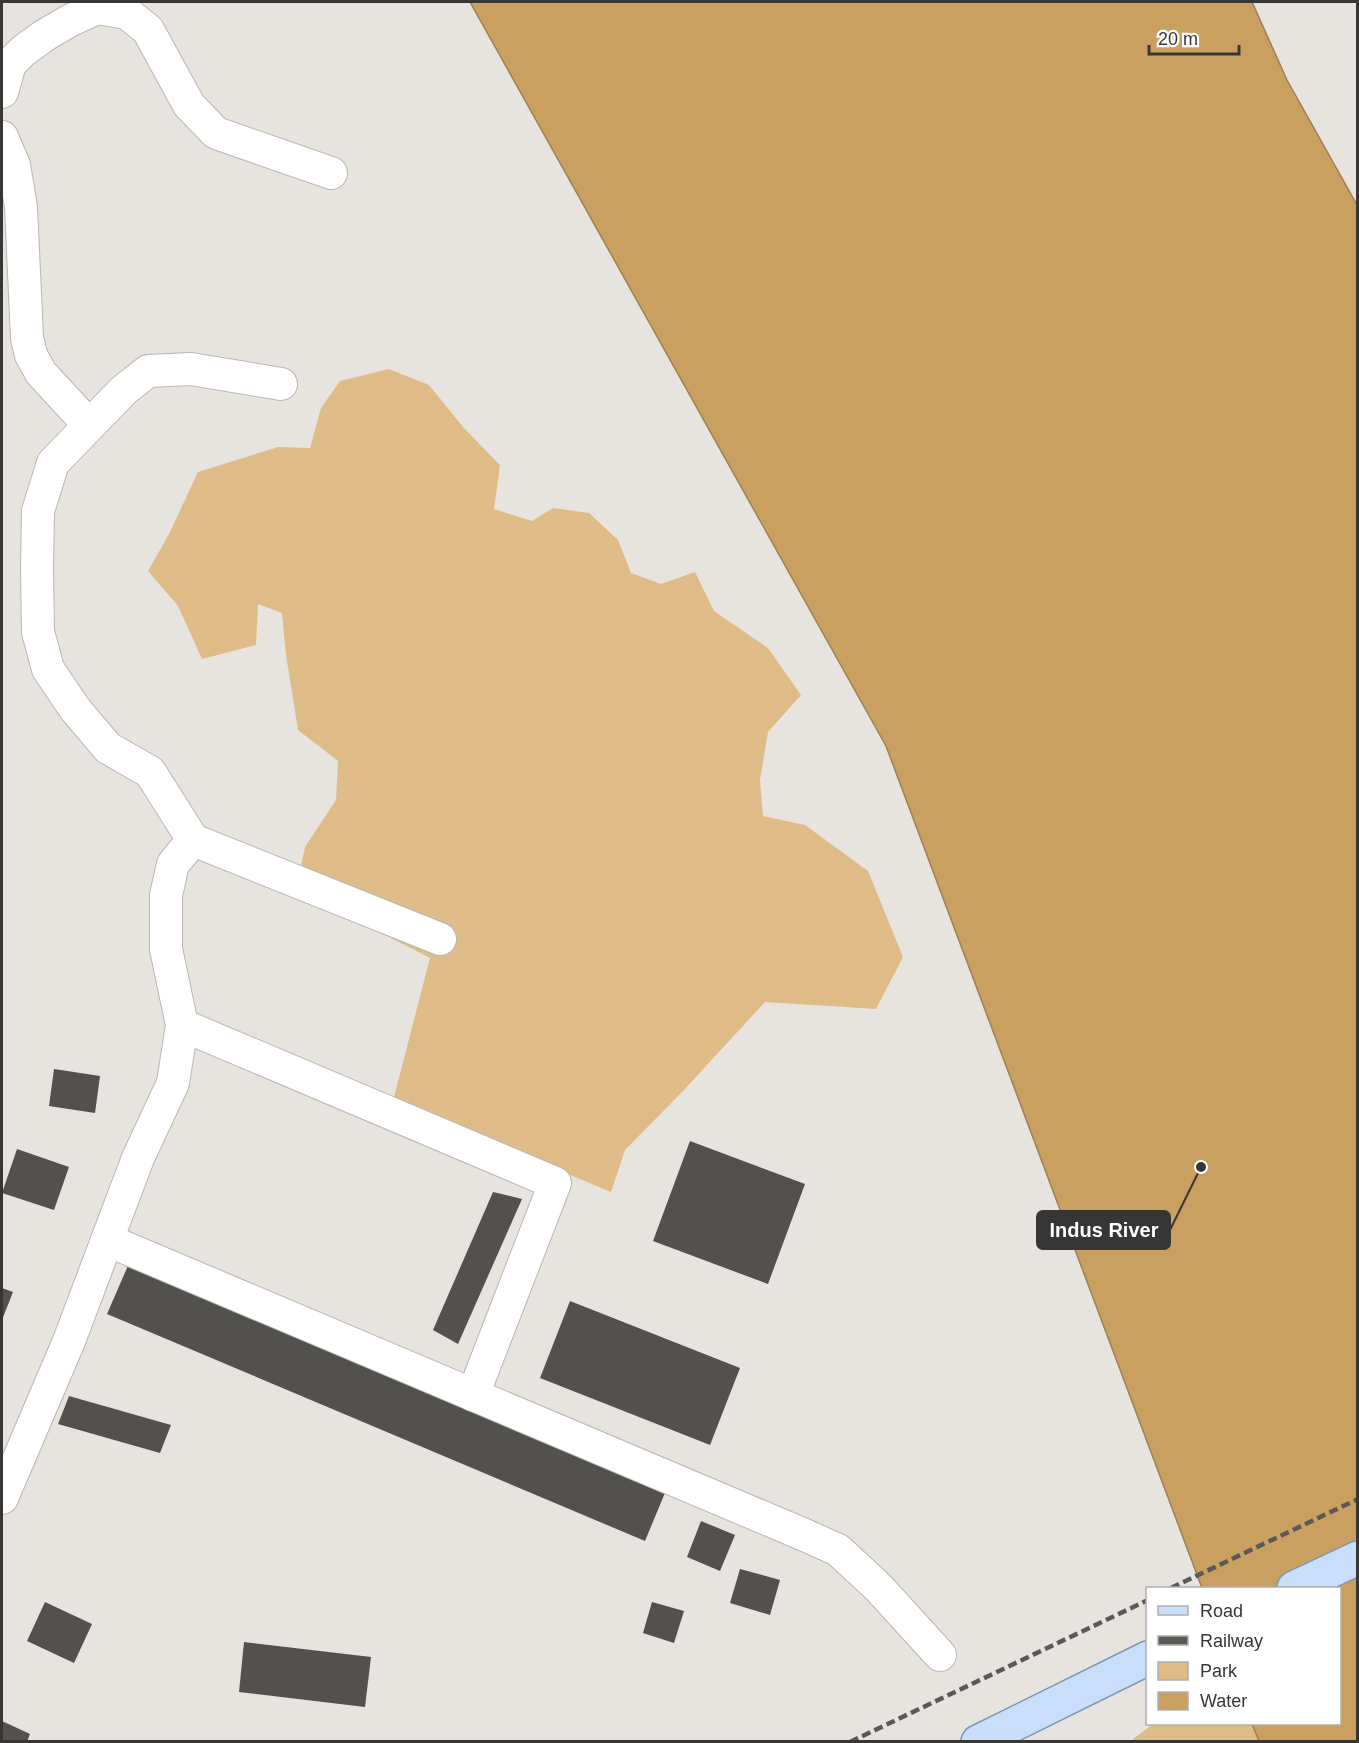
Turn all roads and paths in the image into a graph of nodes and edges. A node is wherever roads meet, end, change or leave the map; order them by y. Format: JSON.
{"nodes":[{"id":1,"x":2,"y":92,"type":"edge"},
{"id":2,"x":2,"y":137,"type":"edge"},
{"id":3,"x":331,"y":173,"type":"dead end"},
{"id":4,"x":281,"y":384,"type":"dead end"},
{"id":5,"x":89,"y":425,"type":"junction"},
{"id":6,"x":192,"y":840,"type":"junction"},
{"id":7,"x":440,"y":939,"type":"dead end"},
{"id":8,"x":182,"y":1025,"type":"junction"},
{"id":9,"x":107,"y":1240,"type":"junction"},
{"id":10,"x":473,"y":1395,"type":"junction"},
{"id":11,"x":2,"y":1498,"type":"edge"},
{"id":12,"x":1358,"y":1558,"type":"edge"},
{"id":13,"x":1296,"y":1587,"type":"edge"},
{"id":14,"x":940,"y":1655,"type":"dead end"},
{"id":15,"x":1142,"y":1661,"type":"edge"},
{"id":16,"x":978,"y":1742,"type":"edge"}],
"edges":[{"from":1,"to":3,"type":"lane"},
{"from":2,"to":5,"type":"lane"},
{"from":4,"to":5,"type":"lane"},
{"from":5,"to":6,"type":"lane"},
{"from":6,"to":7,"type":"lane"},
{"from":6,"to":8,"type":"lane"},
{"from":8,"to":9,"type":"lane"},
{"from":8,"to":10,"type":"lane"},
{"from":9,"to":10,"type":"lane"},
{"from":9,"to":11,"type":"lane"},
{"from":10,"to":14,"type":"lane"},
{"from":12,"to":13,"type":"main road"},
{"from":15,"to":16,"type":"main road"}]}
